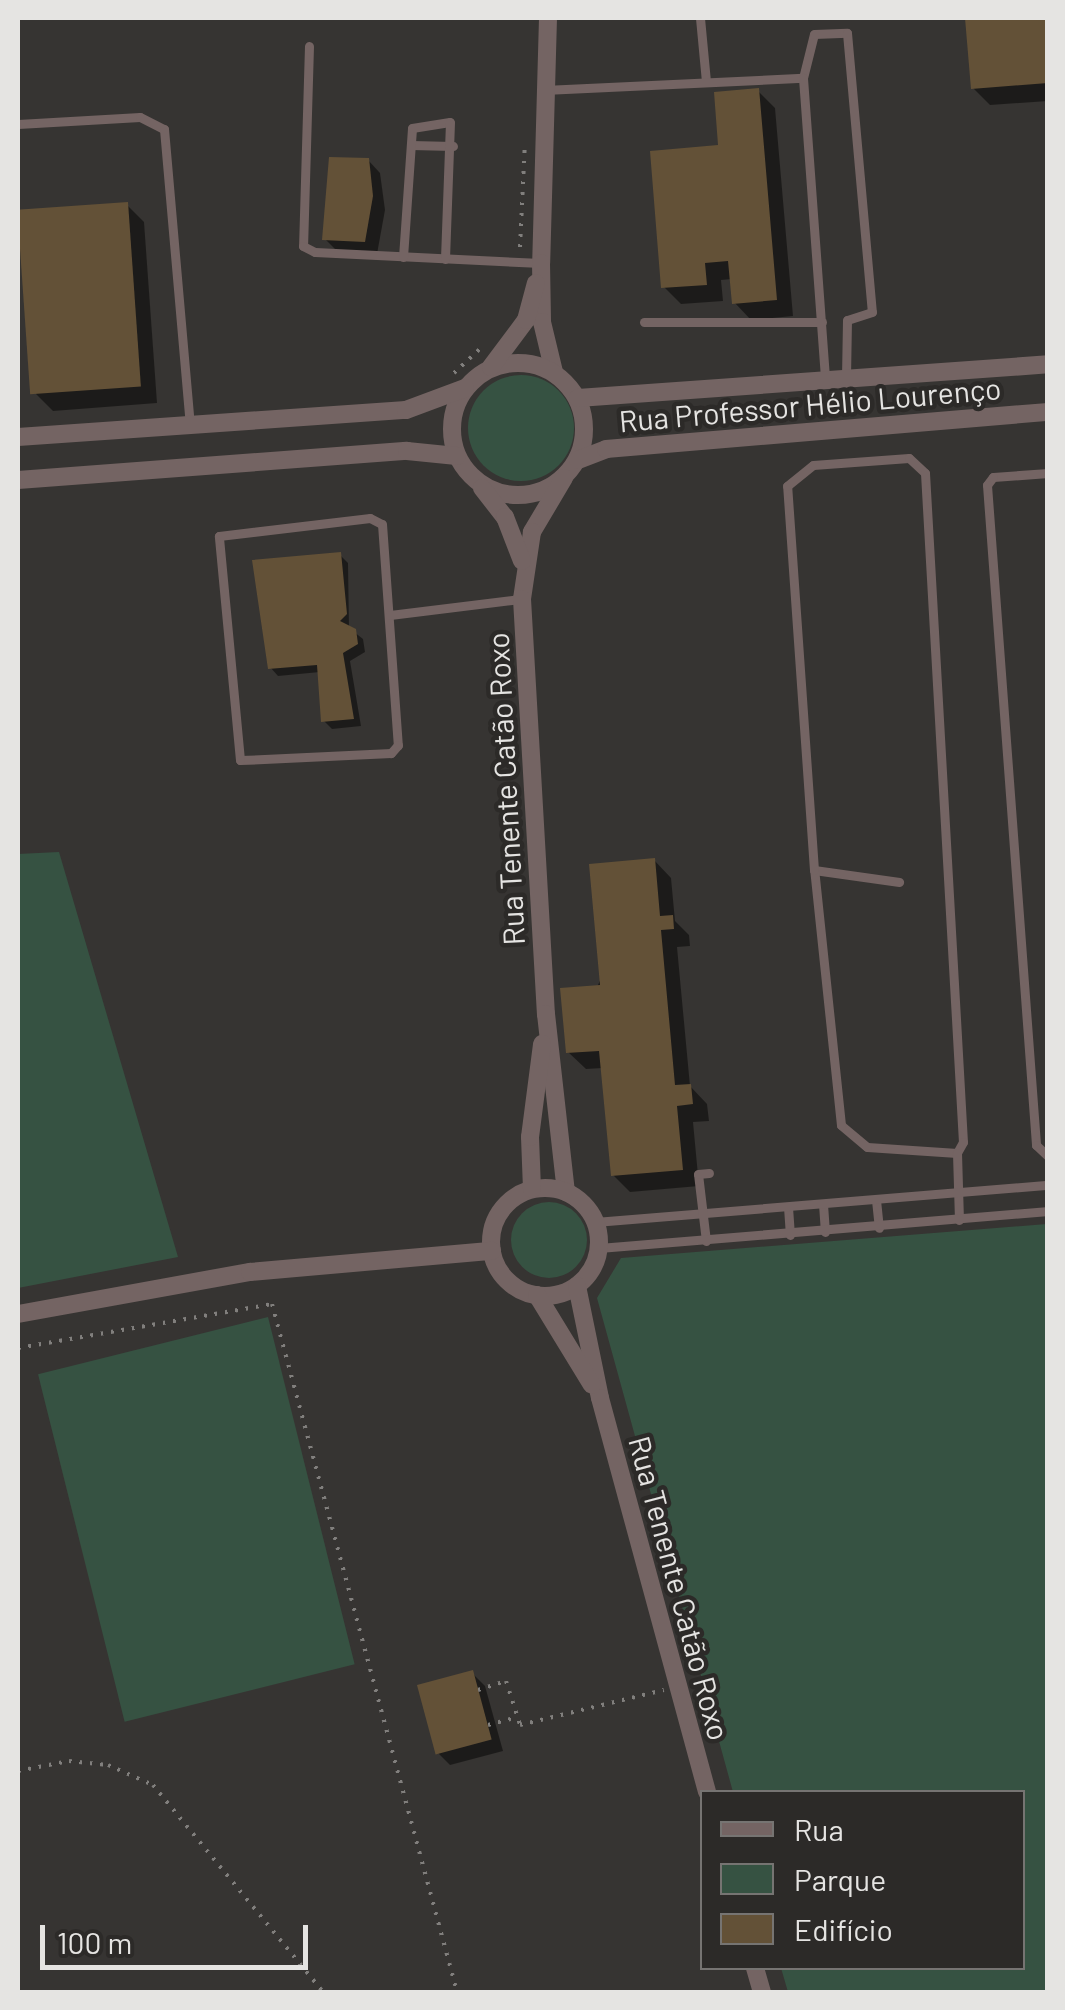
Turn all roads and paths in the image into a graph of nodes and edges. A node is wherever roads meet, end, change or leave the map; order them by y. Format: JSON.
{"nodes":[{"id":1,"x":548,"y":18,"type":"edge"},
{"id":2,"x":700,"y":18,"type":"edge"},
{"id":3,"x":309,"y":46,"type":"dead end"},
{"id":4,"x":803,"y":78,"type":"junction"},
{"id":5,"x":706,"y":81,"type":"junction"},
{"id":6,"x":544,"y":90,"type":"junction"},
{"id":7,"x":18,"y":124,"type":"edge"},
{"id":8,"x":526,"y":130,"type":"dead end"},
{"id":9,"x":411,"y":145,"type":"junction"},
{"id":10,"x":454,"y":146,"type":"junction"},
{"id":11,"x":403,"y":257,"type":"junction"},
{"id":12,"x":445,"y":259,"type":"junction"},
{"id":13,"x":519,"y":262,"type":"junction"},
{"id":14,"x":541,"y":263,"type":"junction"},
{"id":15,"x":644,"y":322,"type":"dead end"},
{"id":16,"x":822,"y":322,"type":"junction"},
{"id":17,"x":484,"y":346,"type":"dead end"},
{"id":18,"x":1048,"y":364,"type":"edge"},
{"id":19,"x":491,"y":367,"type":"junction"},
{"id":20,"x":554,"y":372,"type":"junction"},
{"id":21,"x":846,"y":376,"type":"junction"},
{"id":22,"x":825,"y":378,"type":"junction"},
{"id":23,"x":457,"y":382,"type":"junction"},
{"id":24,"x":578,"y":398,"type":"junction"},
{"id":25,"x":1048,"y":412,"type":"edge"},
{"id":26,"x":190,"y":426,"type":"junction"},
{"id":27,"x":18,"y":437,"type":"edge"},
{"id":28,"x":457,"y":456,"type":"junction"},
{"id":29,"x":578,"y":460,"type":"junction"},
{"id":30,"x":1048,"y":473,"type":"edge"},
{"id":31,"x":564,"y":478,"type":"junction"},
{"id":32,"x":18,"y":480,"type":"edge"},
{"id":33,"x":475,"y":480,"type":"junction"},
{"id":34,"x":522,"y":562,"type":"junction"},
{"id":35,"x":522,"y":599,"type":"junction"},
{"id":36,"x":390,"y":615,"type":"junction"},
{"id":37,"x":814,"y":870,"type":"junction"},
{"id":38,"x":900,"y":882,"type":"dead end"},
{"id":39,"x":546,"y":1014,"type":"junction"},
{"id":40,"x":957,"y":1153,"type":"junction"},
{"id":41,"x":1048,"y":1156,"type":"edge"},
{"id":42,"x":708,"y":1173,"type":"dead end"},
{"id":43,"x":1048,"y":1186,"type":"edge"},
{"id":44,"x":532,"y":1190,"type":"junction"},
{"id":45,"x":958,"y":1191,"type":"junction"},
{"id":46,"x":566,"y":1192,"type":"junction"},
{"id":47,"x":876,"y":1200,"type":"junction"},
{"id":48,"x":823,"y":1204,"type":"junction"},
{"id":49,"x":788,"y":1207,"type":"junction"},
{"id":50,"x":1048,"y":1211,"type":"edge"},
{"id":51,"x":702,"y":1214,"type":"junction"},
{"id":52,"x":959,"y":1220,"type":"junction"},
{"id":53,"x":595,"y":1222,"type":"junction"},
{"id":54,"x":879,"y":1228,"type":"junction"},
{"id":55,"x":825,"y":1232,"type":"junction"},
{"id":56,"x":790,"y":1235,"type":"junction"},
{"id":57,"x":706,"y":1241,"type":"junction"},
{"id":58,"x":598,"y":1248,"type":"junction"},
{"id":59,"x":492,"y":1251,"type":"junction"},
{"id":60,"x":578,"y":1286,"type":"junction"},
{"id":61,"x":537,"y":1296,"type":"junction"},
{"id":62,"x":18,"y":1314,"type":"edge"},
{"id":63,"x":18,"y":1348,"type":"edge"},
{"id":64,"x":600,"y":1398,"type":"junction"},
{"id":65,"x":678,"y":1687,"type":"junction"},
{"id":66,"x":478,"y":1690,"type":"dead end"},
{"id":67,"x":517,"y":1717,"type":"junction"},
{"id":68,"x":488,"y":1725,"type":"dead end"},
{"id":69,"x":18,"y":1772,"type":"edge"},
{"id":70,"x":707,"y":1790,"type":"edge"},
{"id":71,"x":323,"y":1992,"type":"edge"},
{"id":72,"x":457,"y":1992,"type":"edge"}],
"edges":[{"from":1,"to":6,"type":"street"},
{"from":2,"to":5,"type":"lane"},
{"from":3,"to":11,"type":"lane"},
{"from":4,"to":5,"type":"lane"},
{"from":4,"to":16,"type":"lane"},
{"from":4,"to":21,"type":"lane"},
{"from":5,"to":6,"type":"lane"},
{"from":6,"to":14,"type":"street"},
{"from":7,"to":26,"type":"lane"},
{"from":8,"to":13,"type":"path"},
{"from":9,"to":10,"type":"lane"},
{"from":9,"to":10,"type":"lane"},
{"from":9,"to":11,"type":"lane"},
{"from":10,"to":12,"type":"lane"},
{"from":11,"to":12,"type":"lane"},
{"from":12,"to":13,"type":"lane"},
{"from":13,"to":14,"type":"lane"},
{"from":14,"to":19,"type":"street"},
{"from":14,"to":20,"type":"street"},
{"from":15,"to":16,"type":"lane"},
{"from":16,"to":22,"type":"lane"},
{"from":17,"to":23,"type":"path"},
{"from":18,"to":21,"type":"street","name":"Rua Professor Hélio Lourenço"},
{"from":19,"to":20,"type":"street"},
{"from":19,"to":23,"type":"street"},
{"from":20,"to":24,"type":"street"},
{"from":21,"to":22,"type":"street","name":"Rua Professor Hélio Lourenço"},
{"from":22,"to":24,"type":"street","name":"Rua Professor Hélio Lourenço"},
{"from":23,"to":26,"type":"street"},
{"from":23,"to":28,"type":"street"},
{"from":24,"to":29,"type":"street"},
{"from":25,"to":29,"type":"street","name":"Rua Professor Hélio Lourenço"},
{"from":26,"to":27,"type":"street"},
{"from":28,"to":32,"type":"street"},
{"from":28,"to":33,"type":"street"},
{"from":29,"to":31,"type":"street"},
{"from":30,"to":41,"type":"lane"},
{"from":31,"to":33,"type":"street"},
{"from":31,"to":34,"type":"street","name":"Rua Tenente Catão Roxo"},
{"from":33,"to":34,"type":"street","name":"Rua Tenente Catão Roxo"},
{"from":34,"to":35,"type":"street","name":"Rua Tenente Catão Roxo"},
{"from":35,"to":36,"type":"lane"},
{"from":35,"to":39,"type":"street","name":"Rua Tenente Catão Roxo"},
{"from":36,"to":36,"type":"lane"},
{"from":37,"to":38,"type":"lane"},
{"from":37,"to":40,"type":"lane"},
{"from":37,"to":40,"type":"lane"},
{"from":39,"to":44,"type":"street","name":"Rua Tenente Catão Roxo"},
{"from":39,"to":46,"type":"street","name":"Rua Tenente Catão Roxo"},
{"from":40,"to":45,"type":"lane"},
{"from":42,"to":51,"type":"lane"},
{"from":43,"to":45,"type":"lane"},
{"from":44,"to":46,"type":"street"},
{"from":44,"to":59,"type":"street"},
{"from":45,"to":47,"type":"lane"},
{"from":45,"to":52,"type":"lane"},
{"from":46,"to":53,"type":"street"},
{"from":47,"to":48,"type":"lane"},
{"from":47,"to":54,"type":"lane"},
{"from":48,"to":49,"type":"lane"},
{"from":48,"to":55,"type":"lane"},
{"from":49,"to":51,"type":"lane"},
{"from":49,"to":56,"type":"lane"},
{"from":50,"to":52,"type":"lane"},
{"from":51,"to":53,"type":"lane"},
{"from":51,"to":57,"type":"lane"},
{"from":52,"to":54,"type":"lane"},
{"from":53,"to":58,"type":"street"},
{"from":54,"to":55,"type":"lane"},
{"from":55,"to":56,"type":"lane"},
{"from":56,"to":57,"type":"lane"},
{"from":57,"to":58,"type":"lane"},
{"from":58,"to":60,"type":"street"},
{"from":59,"to":61,"type":"street"},
{"from":59,"to":62,"type":"street"},
{"from":60,"to":61,"type":"street"},
{"from":60,"to":64,"type":"street","name":"Rua Tenente Catão Roxo"},
{"from":61,"to":64,"type":"street","name":"Rua Tenente Catão Roxo"},
{"from":63,"to":72,"type":"path"},
{"from":64,"to":65,"type":"street","name":"Rua Tenente Catão Roxo"},
{"from":65,"to":67,"type":"path"},
{"from":65,"to":70,"type":"street","name":"Rua Tenente Catão Roxo"},
{"from":66,"to":67,"type":"path"},
{"from":67,"to":68,"type":"path"},
{"from":69,"to":71,"type":"path"}]}
